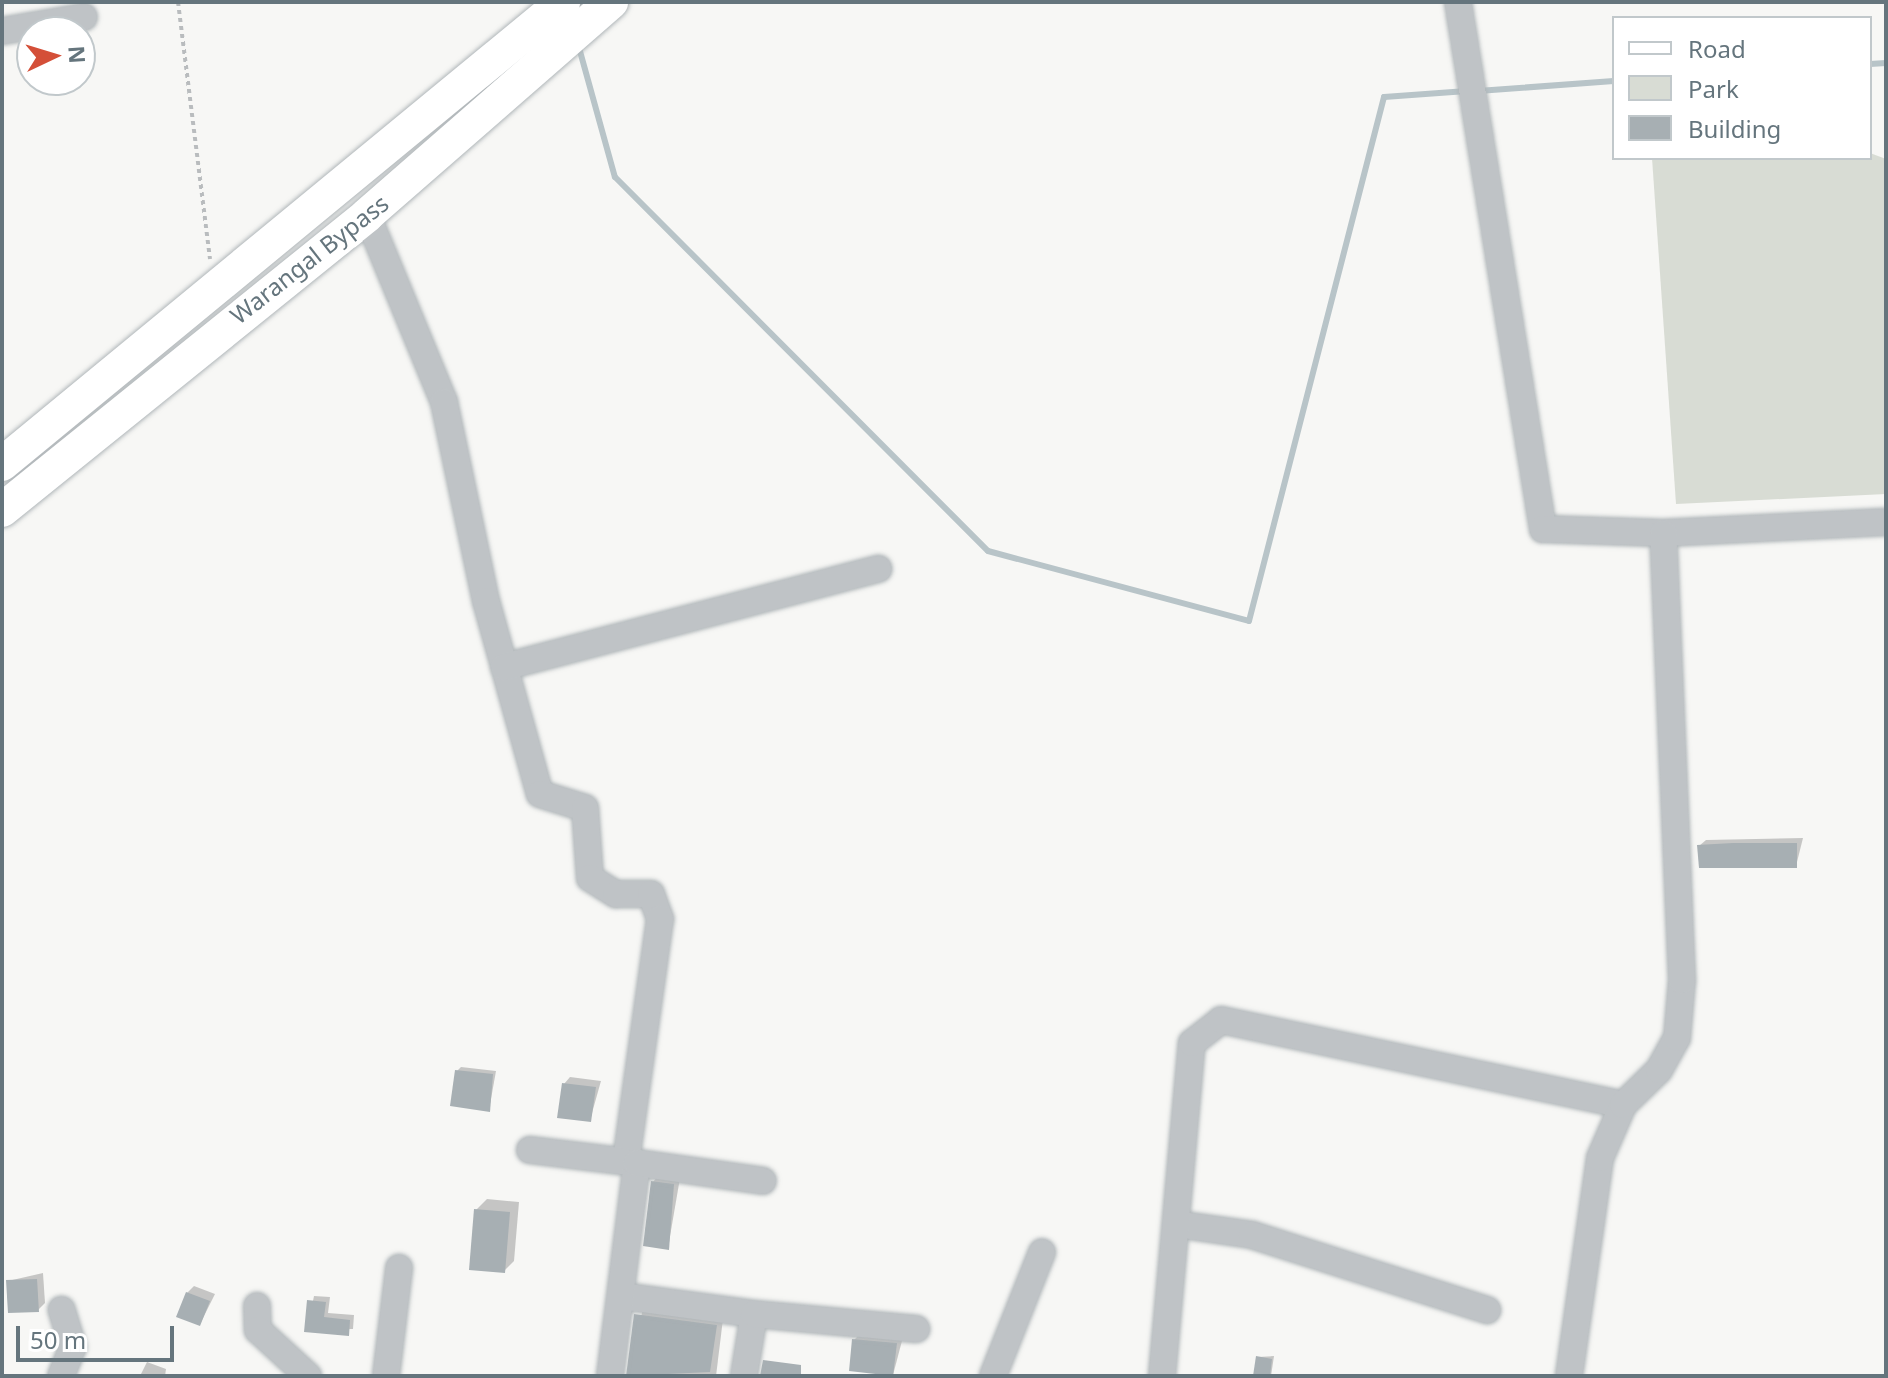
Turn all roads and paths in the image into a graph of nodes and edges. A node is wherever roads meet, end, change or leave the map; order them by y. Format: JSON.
{"nodes":[{"id":1,"x":178,"y":2,"type":"edge"},
{"id":2,"x":611,"y":2,"type":"edge"},
{"id":3,"x":1458,"y":2,"type":"edge"},
{"id":4,"x":552,"y":25,"type":"edge"},
{"id":5,"x":367,"y":215,"type":"junction"},
{"id":6,"x":213,"y":285,"type":"junction"},
{"id":7,"x":2,"y":464,"type":"edge"},
{"id":8,"x":2,"y":510,"type":"edge"},
{"id":9,"x":1886,"y":522,"type":"edge"},
{"id":10,"x":1663,"y":533,"type":"junction"},
{"id":11,"x":878,"y":569,"type":"dead end"},
{"id":12,"x":504,"y":667,"type":"junction"},
{"id":13,"x":1623,"y":1105,"type":"junction"},
{"id":14,"x":530,"y":1150,"type":"dead end"},
{"id":15,"x":632,"y":1162,"type":"junction"},
{"id":16,"x":763,"y":1181,"type":"dead end"},
{"id":17,"x":1176,"y":1224,"type":"junction"},
{"id":18,"x":1042,"y":1252,"type":"dead end"},
{"id":19,"x":399,"y":1268,"type":"dead end"},
{"id":20,"x":621,"y":1296,"type":"junction"},
{"id":21,"x":257,"y":1306,"type":"dead end"},
{"id":22,"x":62,"y":1310,"type":"dead end"},
{"id":23,"x":1487,"y":1310,"type":"dead end"},
{"id":24,"x":754,"y":1314,"type":"junction"},
{"id":25,"x":916,"y":1329,"type":"dead end"},
{"id":26,"x":61,"y":1376,"type":"edge"},
{"id":27,"x":308,"y":1376,"type":"edge"},
{"id":28,"x":386,"y":1376,"type":"edge"},
{"id":29,"x":610,"y":1376,"type":"edge"},
{"id":30,"x":744,"y":1376,"type":"edge"},
{"id":31,"x":993,"y":1376,"type":"edge"},
{"id":32,"x":1162,"y":1376,"type":"edge"},
{"id":33,"x":1569,"y":1376,"type":"edge"}],
"edges":[{"from":1,"to":6,"type":"path"},
{"from":2,"to":4,"type":"main road","name":"Warangal Bypass"},
{"from":3,"to":10,"type":"street"},
{"from":4,"to":5,"type":"main road","name":"Warangal Bypass"},
{"from":4,"to":6,"type":"main road","name":"Warangal Bypass"},
{"from":5,"to":8,"type":"main road","name":"Warangal Bypass"},
{"from":5,"to":12,"type":"street"},
{"from":6,"to":7,"type":"main road","name":"Warangal Bypass"},
{"from":9,"to":10,"type":"street"},
{"from":10,"to":13,"type":"street"},
{"from":11,"to":12,"type":"street"},
{"from":12,"to":15,"type":"street"},
{"from":13,"to":17,"type":"street"},
{"from":13,"to":33,"type":"street"},
{"from":14,"to":15,"type":"street"},
{"from":15,"to":16,"type":"street"},
{"from":15,"to":20,"type":"street"},
{"from":17,"to":23,"type":"street"},
{"from":17,"to":32,"type":"street"},
{"from":18,"to":31,"type":"street"},
{"from":19,"to":28,"type":"street"},
{"from":20,"to":24,"type":"street"},
{"from":20,"to":29,"type":"street"},
{"from":21,"to":27,"type":"street"},
{"from":22,"to":26,"type":"street"},
{"from":24,"to":25,"type":"street"},
{"from":24,"to":30,"type":"street"}]}
